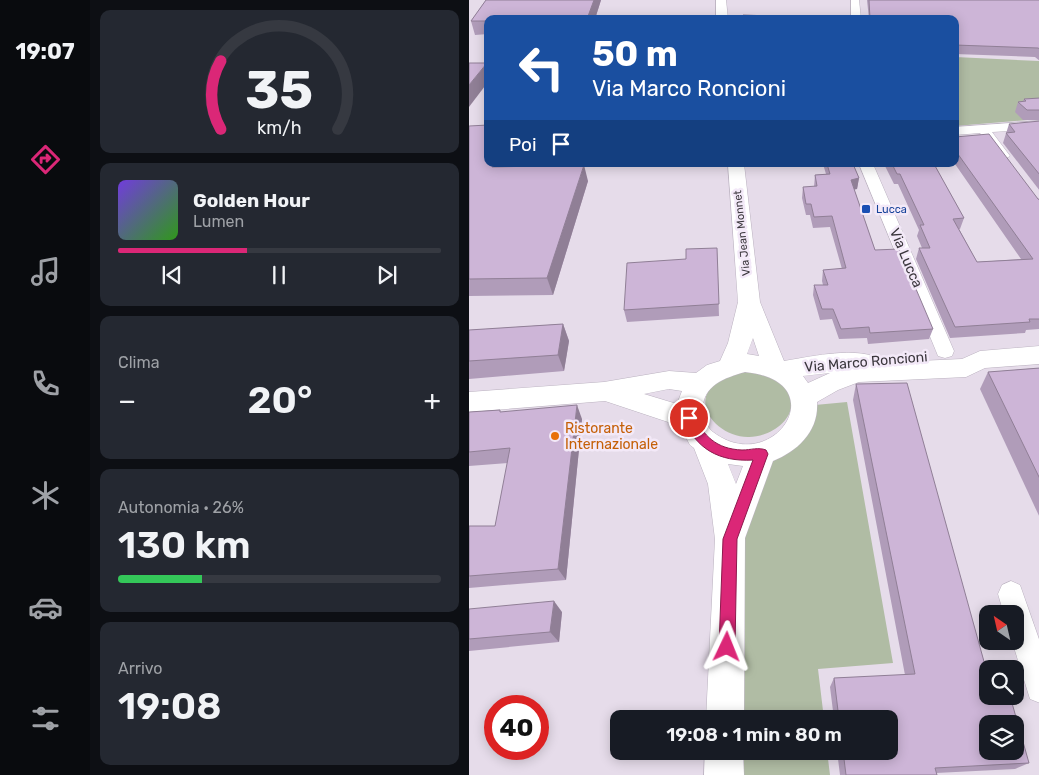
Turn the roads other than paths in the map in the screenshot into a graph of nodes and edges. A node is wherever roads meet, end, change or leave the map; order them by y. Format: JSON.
{"nodes":[{"id":1,"x":721,"y":0,"type":"edge"},
{"id":2,"x":855,"y":0,"type":"edge"},
{"id":3,"x":722,"y":15,"type":"edge"},
{"id":4,"x":856,"y":15,"type":"edge"},
{"id":5,"x":1039,"y":125,"type":"edge"},
{"id":6,"x":983,"y":129,"type":"junction"},
{"id":7,"x":959,"y":131,"type":"edge"},
{"id":8,"x":736,"y":167,"type":"edge"},
{"id":9,"x":867,"y":167,"type":"edge"},
{"id":10,"x":1012,"y":169,"type":"edge"},
{"id":11,"x":749,"y":302,"type":"junction"},
{"id":12,"x":945,"y":352,"type":"junction"},
{"id":13,"x":1039,"y":355,"type":"edge"},
{"id":14,"x":980,"y":360,"type":"junction"},
{"id":15,"x":730,"y":365,"type":"junction"},
{"id":16,"x":777,"y":370,"type":"junction"},
{"id":17,"x":699,"y":383,"type":"junction"},
{"id":18,"x":604,"y":392,"type":"junction"},
{"id":19,"x":803,"y":398,"type":"junction"},
{"id":20,"x":469,"y":402,"type":"edge"},
{"id":21,"x":689,"y":418,"type":"junction"},
{"id":22,"x":705,"y":443,"type":"junction"},
{"id":23,"x":762,"y":454,"type":"junction"},
{"id":24,"x":730,"y":539,"type":"junction"},
{"id":25,"x":1011,"y":594,"type":"dead end"},
{"id":26,"x":1039,"y":689,"type":"edge"},
{"id":27,"x":725,"y":710,"type":"edge"},
{"id":28,"x":724,"y":760,"type":"edge"},
{"id":29,"x":724,"y":775,"type":"edge"}],
"edges":[{"from":1,"to":3,"type":"street"},
{"from":2,"to":4,"type":"street"},
{"from":5,"to":6,"type":"street"},
{"from":6,"to":7,"type":"street"},
{"from":6,"to":10,"type":"street"},
{"from":8,"to":11,"type":"street","name":"Via Jean Monnet"},
{"from":9,"to":12,"type":"street","name":"Via Lucca"},
{"from":11,"to":15,"type":"street","name":"Via Jean Monnet"},
{"from":11,"to":16,"type":"street","name":"Via Jean Monnet"},
{"from":12,"to":14,"type":"street","name":"Via Marco Roncioni"},
{"from":12,"to":16,"type":"street","name":"Via Marco Roncioni"},
{"from":13,"to":14,"type":"street","name":"Via Marco Roncioni"},
{"from":14,"to":19,"type":"street","name":"Via Marco Roncioni"},
{"from":15,"to":16,"type":"street","name":"Via Marco Roncioni"},
{"from":15,"to":17,"type":"street","name":"Via Marco Roncioni"},
{"from":16,"to":19,"type":"street","name":"Via Marco Roncioni"},
{"from":17,"to":18,"type":"street"},
{"from":17,"to":21,"type":"street"},
{"from":18,"to":20,"type":"street"},
{"from":18,"to":21,"type":"street"},
{"from":19,"to":23,"type":"street"},
{"from":21,"to":22,"type":"street"},
{"from":22,"to":23,"type":"street"},
{"from":22,"to":24,"type":"street"},
{"from":23,"to":24,"type":"street"},
{"from":24,"to":27,"type":"street"},
{"from":25,"to":26,"type":"street"},
{"from":28,"to":29,"type":"street"}]}
